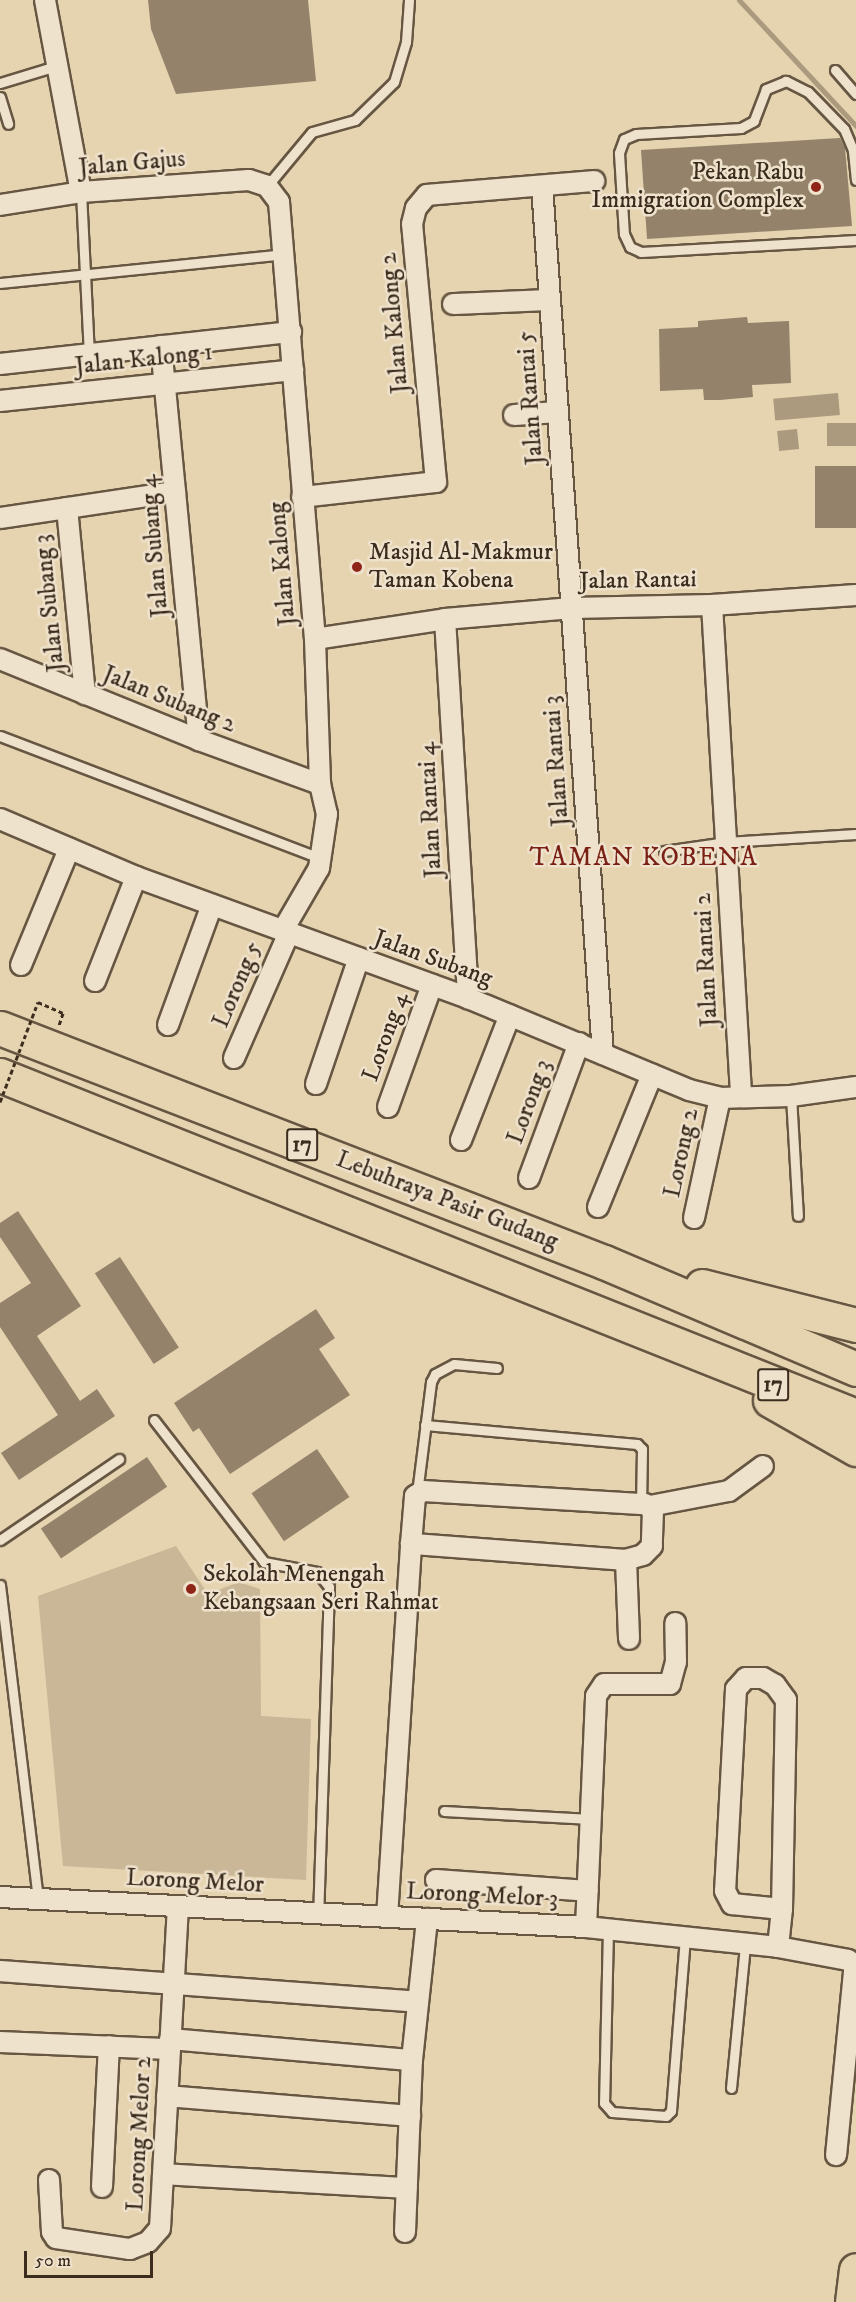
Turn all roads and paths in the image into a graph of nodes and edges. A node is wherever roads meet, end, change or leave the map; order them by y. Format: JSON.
{"nodes":[{"id":1,"x":45,"y":0,"type":"edge"},
{"id":2,"x":409,"y":0,"type":"edge"},
{"id":3,"x":56,"y":66,"type":"junction"},
{"id":4,"x":835,"y":70,"type":"dead end"},
{"id":5,"x":0,"y":83,"type":"edge"},
{"id":6,"x":856,"y":94,"type":"edge"},
{"id":7,"x":0,"y":97,"type":"edge"},
{"id":8,"x":8,"y":124,"type":"dead end"},
{"id":9,"x":856,"y":176,"type":"edge"},
{"id":10,"x":594,"y":181,"type":"dead end"},
{"id":11,"x":267,"y":186,"type":"junction"},
{"id":12,"x":542,"y":186,"type":"junction"},
{"id":13,"x":81,"y":192,"type":"junction"},
{"id":14,"x":0,"y":205,"type":"edge"},
{"id":15,"x":856,"y":240,"type":"edge"},
{"id":16,"x":286,"y":254,"type":"junction"},
{"id":17,"x":85,"y":272,"type":"junction"},
{"id":18,"x":0,"y":283,"type":"edge"},
{"id":19,"x":550,"y":300,"type":"junction"},
{"id":20,"x":453,"y":304,"type":"dead end"},
{"id":21,"x":291,"y":332,"type":"junction"},
{"id":22,"x":161,"y":346,"type":"junction"},
{"id":23,"x":89,"y":354,"type":"junction"},
{"id":24,"x":0,"y":364,"type":"edge"},
{"id":25,"x":293,"y":370,"type":"junction"},
{"id":26,"x":165,"y":383,"type":"junction"},
{"id":27,"x":0,"y":401,"type":"edge"},
{"id":28,"x":558,"y":412,"type":"junction"},
{"id":29,"x":514,"y":415,"type":"dead end"},
{"id":30,"x":175,"y":492,"type":"junction"},
{"id":31,"x":302,"y":497,"type":"junction"},
{"id":32,"x":67,"y":508,"type":"junction"},
{"id":33,"x":0,"y":518,"type":"edge"},
{"id":34,"x":856,"y":595,"type":"edge"},
{"id":35,"x":712,"y":605,"type":"junction"},
{"id":36,"x":572,"y":608,"type":"junction"},
{"id":37,"x":446,"y":619,"type":"junction"},
{"id":38,"x":315,"y":639,"type":"junction"},
{"id":39,"x":0,"y":658,"type":"edge"},
{"id":40,"x":85,"y":693,"type":"junction"},
{"id":41,"x":0,"y":736,"type":"edge"},
{"id":42,"x":199,"y":741,"type":"junction"},
{"id":43,"x":320,"y":784,"type":"junction"},
{"id":44,"x":0,"y":819,"type":"edge"},
{"id":45,"x":856,"y":834,"type":"edge"},
{"id":46,"x":726,"y":842,"type":"junction"},
{"id":47,"x":69,"y":849,"type":"junction"},
{"id":48,"x":664,"y":851,"type":"dead end"},
{"id":49,"x":322,"y":859,"type":"junction"},
{"id":50,"x":136,"y":877,"type":"junction"},
{"id":51,"x":212,"y":905,"type":"junction"},
{"id":52,"x":286,"y":932,"type":"junction"},
{"id":53,"x":360,"y":958,"type":"junction"},
{"id":54,"x":21,"y":965,"type":"dead end"},
{"id":55,"x":95,"y":981,"type":"dead end"},
{"id":56,"x":432,"y":985,"type":"junction"},
{"id":57,"x":468,"y":998,"type":"junction"},
{"id":58,"x":63,"y":1012,"type":"dead end"},
{"id":59,"x":510,"y":1015,"type":"junction"},
{"id":60,"x":168,"y":1025,"type":"dead end"},
{"id":61,"x":0,"y":1028,"type":"edge"},
{"id":62,"x":579,"y":1043,"type":"junction"},
{"id":63,"x":603,"y":1054,"type":"junction"},
{"id":64,"x":234,"y":1058,"type":"dead end"},
{"id":65,"x":0,"y":1075,"type":"edge"},
{"id":66,"x":652,"y":1075,"type":"junction"},
{"id":67,"x":316,"y":1084,"type":"dead end"},
{"id":68,"x":856,"y":1087,"type":"edge"},
{"id":69,"x":741,"y":1096,"type":"junction"},
{"id":70,"x":791,"y":1096,"type":"junction"},
{"id":71,"x":720,"y":1098,"type":"junction"},
{"id":72,"x":0,"y":1102,"type":"edge"},
{"id":73,"x":388,"y":1107,"type":"dead end"},
{"id":74,"x":461,"y":1140,"type":"dead end"},
{"id":75,"x":529,"y":1178,"type":"dead end"},
{"id":76,"x":598,"y":1207,"type":"dead end"},
{"id":77,"x":798,"y":1216,"type":"dead end"},
{"id":78,"x":694,"y":1218,"type":"dead end"},
{"id":79,"x":604,"y":1262,"type":"junction"},
{"id":80,"x":856,"y":1325,"type":"edge"},
{"id":81,"x":856,"y":1350,"type":"edge"},
{"id":82,"x":690,"y":1353,"type":"junction"},
{"id":83,"x":496,"y":1368,"type":"dead end"},
{"id":84,"x":856,"y":1369,"type":"edge"},
{"id":85,"x":856,"y":1416,"type":"edge"},
{"id":86,"x":154,"y":1420,"type":"dead end"},
{"id":87,"x":425,"y":1425,"type":"junction"},
{"id":88,"x":856,"y":1449,"type":"edge"},
{"id":89,"x":119,"y":1459,"type":"dead end"},
{"id":90,"x":763,"y":1467,"type":"dead end"},
{"id":91,"x":417,"y":1492,"type":"junction"},
{"id":92,"x":646,"y":1505,"type":"junction"},
{"id":93,"x":0,"y":1540,"type":"edge"},
{"id":94,"x":411,"y":1544,"type":"junction"},
{"id":95,"x":626,"y":1560,"type":"junction"},
{"id":96,"x":0,"y":1585,"type":"edge"},
{"id":97,"x":675,"y":1623,"type":"dead end"},
{"id":98,"x":629,"y":1639,"type":"dead end"},
{"id":99,"x":444,"y":1811,"type":"dead end"},
{"id":100,"x":591,"y":1819,"type":"junction"},
{"id":101,"x":436,"y":1880,"type":"dead end"},
{"id":102,"x":588,"y":1891,"type":"junction"},
{"id":103,"x":0,"y":1897,"type":"edge"},
{"id":104,"x":38,"y":1900,"type":"junction"},
{"id":105,"x":178,"y":1907,"type":"junction"},
{"id":106,"x":782,"y":1909,"type":"junction"},
{"id":107,"x":318,"y":1914,"type":"junction"},
{"id":108,"x":387,"y":1917,"type":"junction"},
{"id":109,"x":427,"y":1919,"type":"junction"},
{"id":110,"x":586,"y":1927,"type":"junction"},
{"id":111,"x":608,"y":1929,"type":"junction"},
{"id":112,"x":685,"y":1936,"type":"junction"},
{"id":113,"x":745,"y":1944,"type":"junction"},
{"id":114,"x":778,"y":1947,"type":"junction"},
{"id":115,"x":0,"y":1971,"type":"edge"},
{"id":116,"x":174,"y":1985,"type":"junction"},
{"id":117,"x":418,"y":2002,"type":"junction"},
{"id":118,"x":0,"y":2042,"type":"edge"},
{"id":119,"x":170,"y":2044,"type":"junction"},
{"id":120,"x":109,"y":2046,"type":"junction"},
{"id":121,"x":412,"y":2060,"type":"junction"},
{"id":122,"x":731,"y":2088,"type":"dead end"},
{"id":123,"x":167,"y":2096,"type":"junction"},
{"id":124,"x":410,"y":2116,"type":"junction"},
{"id":125,"x":836,"y":2155,"type":"dead end"},
{"id":126,"x":163,"y":2174,"type":"junction"},
{"id":127,"x":49,"y":2180,"type":"dead end"},
{"id":128,"x":102,"y":2187,"type":"dead end"},
{"id":129,"x":407,"y":2188,"type":"junction"},
{"id":130,"x":405,"y":2232,"type":"dead end"},
{"id":131,"x":856,"y":2270,"type":"edge"},
{"id":132,"x":852,"y":2302,"type":"edge"}],
"edges":[{"from":1,"to":3,"type":"street"},
{"from":2,"to":11,"type":"lane"},
{"from":3,"to":5,"type":"lane"},
{"from":3,"to":13,"type":"street"},
{"from":4,"to":6,"type":"lane"},
{"from":7,"to":8,"type":"lane"},
{"from":9,"to":15,"type":"lane"},
{"from":10,"to":12,"type":"street","name":"Jalan Kalong 2"},
{"from":11,"to":13,"type":"street","name":"Jalan Gajus"},
{"from":11,"to":16,"type":"street","name":"Jalan Kalong"},
{"from":12,"to":19,"type":"street","name":"Jalan Rantai 5"},
{"from":12,"to":31,"type":"street","name":"Jalan Kalong 2"},
{"from":13,"to":14,"type":"street","name":"Jalan Gajus"},
{"from":13,"to":17,"type":"lane"},
{"from":16,"to":17,"type":"lane"},
{"from":16,"to":21,"type":"street","name":"Jalan Kalong"},
{"from":17,"to":18,"type":"lane"},
{"from":17,"to":23,"type":"lane"},
{"from":19,"to":20,"type":"street"},
{"from":19,"to":28,"type":"street","name":"Jalan Rantai 5"},
{"from":21,"to":22,"type":"street","name":"Jalan Kalong 1"},
{"from":21,"to":25,"type":"street","name":"Jalan Kalong"},
{"from":22,"to":23,"type":"street","name":"Jalan Kalong 1"},
{"from":22,"to":26,"type":"street","name":"Jalan Subang 4"},
{"from":23,"to":24,"type":"street","name":"Jalan Kalong 1"},
{"from":25,"to":26,"type":"street","name":"Jalan Kalong 1"},
{"from":25,"to":31,"type":"street","name":"Jalan Kalong"},
{"from":26,"to":27,"type":"street","name":"Jalan Kalong 1"},
{"from":26,"to":30,"type":"street","name":"Jalan Subang 4"},
{"from":28,"to":29,"type":"street"},
{"from":28,"to":36,"type":"street","name":"Jalan Rantai 5"},
{"from":30,"to":32,"type":"street"},
{"from":30,"to":42,"type":"street","name":"Jalan Subang 4"},
{"from":31,"to":38,"type":"street","name":"Jalan Kalong"},
{"from":32,"to":33,"type":"street"},
{"from":32,"to":40,"type":"street","name":"Jalan Subang 3"},
{"from":34,"to":35,"type":"street","name":"Jalan Rantai"},
{"from":35,"to":36,"type":"street","name":"Jalan Rantai"},
{"from":35,"to":46,"type":"street","name":"Jalan Rantai 2"},
{"from":36,"to":37,"type":"street","name":"Jalan Rantai"},
{"from":36,"to":63,"type":"street","name":"Jalan Rantai 3"},
{"from":37,"to":38,"type":"street","name":"Jalan Rantai"},
{"from":37,"to":57,"type":"street","name":"Jalan Rantai 4"},
{"from":38,"to":43,"type":"street","name":"Jalan Kalong"},
{"from":39,"to":40,"type":"street","name":"Jalan Subang 2"},
{"from":40,"to":42,"type":"street","name":"Jalan Subang 2"},
{"from":41,"to":49,"type":"lane"},
{"from":42,"to":43,"type":"street","name":"Jalan Subang 2"},
{"from":43,"to":49,"type":"street","name":"Jalan Kalong"},
{"from":44,"to":47,"type":"street","name":"Jalan Subang"},
{"from":45,"to":46,"type":"lane"},
{"from":46,"to":48,"type":"lane"},
{"from":46,"to":69,"type":"street","name":"Jalan Rantai 2"},
{"from":47,"to":50,"type":"street","name":"Jalan Subang"},
{"from":47,"to":54,"type":"street"},
{"from":49,"to":52,"type":"street","name":"Jalan Kalong"},
{"from":50,"to":51,"type":"street","name":"Jalan Subang"},
{"from":50,"to":55,"type":"street"},
{"from":51,"to":52,"type":"street","name":"Jalan Subang"},
{"from":51,"to":60,"type":"street"},
{"from":52,"to":53,"type":"street","name":"Jalan Subang"},
{"from":52,"to":64,"type":"street","name":"Lorong 5"},
{"from":53,"to":56,"type":"street","name":"Jalan Subang"},
{"from":53,"to":67,"type":"street"},
{"from":56,"to":57,"type":"street","name":"Jalan Subang"},
{"from":56,"to":73,"type":"street","name":"Lorong 4"},
{"from":57,"to":59,"type":"street","name":"Jalan Subang"},
{"from":58,"to":72,"type":"path","bridge":true},
{"from":59,"to":62,"type":"street","name":"Jalan Subang"},
{"from":59,"to":74,"type":"street"},
{"from":61,"to":79,"type":"highway","name":"Lebuhraya Pasir Gudang","number":"17"},
{"from":62,"to":63,"type":"street","name":"Jalan Subang"},
{"from":62,"to":75,"type":"street","name":"Lorong 3"},
{"from":63,"to":66,"type":"street","name":"Jalan Subang"},
{"from":65,"to":82,"type":"highway","name":"Lebuhraya Pasir Gudang","number":"17"},
{"from":66,"to":71,"type":"street","name":"Jalan Subang"},
{"from":66,"to":76,"type":"street"},
{"from":68,"to":70,"type":"street","name":"Jalan Subang"},
{"from":69,"to":70,"type":"street","name":"Jalan Subang"},
{"from":69,"to":71,"type":"street","name":"Jalan Subang"},
{"from":70,"to":77,"type":"lane"},
{"from":71,"to":78,"type":"street","name":"Lorong 2"},
{"from":79,"to":80,"type":"highway"},
{"from":79,"to":81,"type":"highway"},
{"from":79,"to":84,"type":"highway","name":"Lebuhraya Pasir Gudang","number":"17"},
{"from":82,"to":85,"type":"highway","name":"Lebuhraya Pasir Gudang","number":"17"},
{"from":82,"to":88,"type":"highway"},
{"from":83,"to":87,"type":"lane"},
{"from":86,"to":107,"type":"lane"},
{"from":87,"to":91,"type":"lane"},
{"from":87,"to":92,"type":"lane"},
{"from":89,"to":93,"type":"lane"},
{"from":90,"to":92,"type":"street"},
{"from":91,"to":92,"type":"street"},
{"from":91,"to":94,"type":"street","name":"Lorong Melor 3"},
{"from":92,"to":95,"type":"street"},
{"from":94,"to":95,"type":"street"},
{"from":94,"to":108,"type":"street","name":"Lorong Melor 3"},
{"from":95,"to":98,"type":"street"},
{"from":96,"to":104,"type":"lane"},
{"from":97,"to":100,"type":"street"},
{"from":99,"to":100,"type":"lane"},
{"from":100,"to":102,"type":"street"},
{"from":101,"to":102,"type":"street"},
{"from":102,"to":110,"type":"street"},
{"from":103,"to":104,"type":"street","name":"Lorong Melor"},
{"from":104,"to":105,"type":"street","name":"Lorong Melor"},
{"from":105,"to":107,"type":"street","name":"Lorong Melor"},
{"from":105,"to":116,"type":"street","name":"Lorong Melor 2"},
{"from":106,"to":106,"type":"street"},
{"from":106,"to":114,"type":"street"},
{"from":107,"to":108,"type":"street","name":"Lorong Melor"},
{"from":108,"to":109,"type":"street","name":"Lorong Melor 3"},
{"from":109,"to":110,"type":"street","name":"Lorong Melor 3"},
{"from":109,"to":117,"type":"street"},
{"from":110,"to":111,"type":"street","name":"Lorong Melor 3"},
{"from":111,"to":112,"type":"street","name":"Lorong Melor 3"},
{"from":111,"to":112,"type":"lane"},
{"from":112,"to":113,"type":"street","name":"Lorong Melor 3"},
{"from":113,"to":114,"type":"street","name":"Lorong Melor 3"},
{"from":113,"to":122,"type":"lane"},
{"from":114,"to":125,"type":"street","name":"Lorong Melor 3"},
{"from":115,"to":116,"type":"street"},
{"from":116,"to":117,"type":"street"},
{"from":116,"to":119,"type":"street","name":"Lorong Melor 2"},
{"from":117,"to":121,"type":"street"},
{"from":118,"to":120,"type":"street"},
{"from":119,"to":120,"type":"street"},
{"from":119,"to":121,"type":"street"},
{"from":119,"to":123,"type":"street","name":"Lorong Melor 2"},
{"from":120,"to":128,"type":"street"},
{"from":121,"to":124,"type":"street"},
{"from":123,"to":124,"type":"street"},
{"from":123,"to":126,"type":"street","name":"Lorong Melor 2"},
{"from":124,"to":129,"type":"street"},
{"from":126,"to":127,"type":"street","name":"Lorong Melor 2"},
{"from":126,"to":129,"type":"street"},
{"from":129,"to":130,"type":"street"},
{"from":131,"to":132,"type":"highway"}]}
